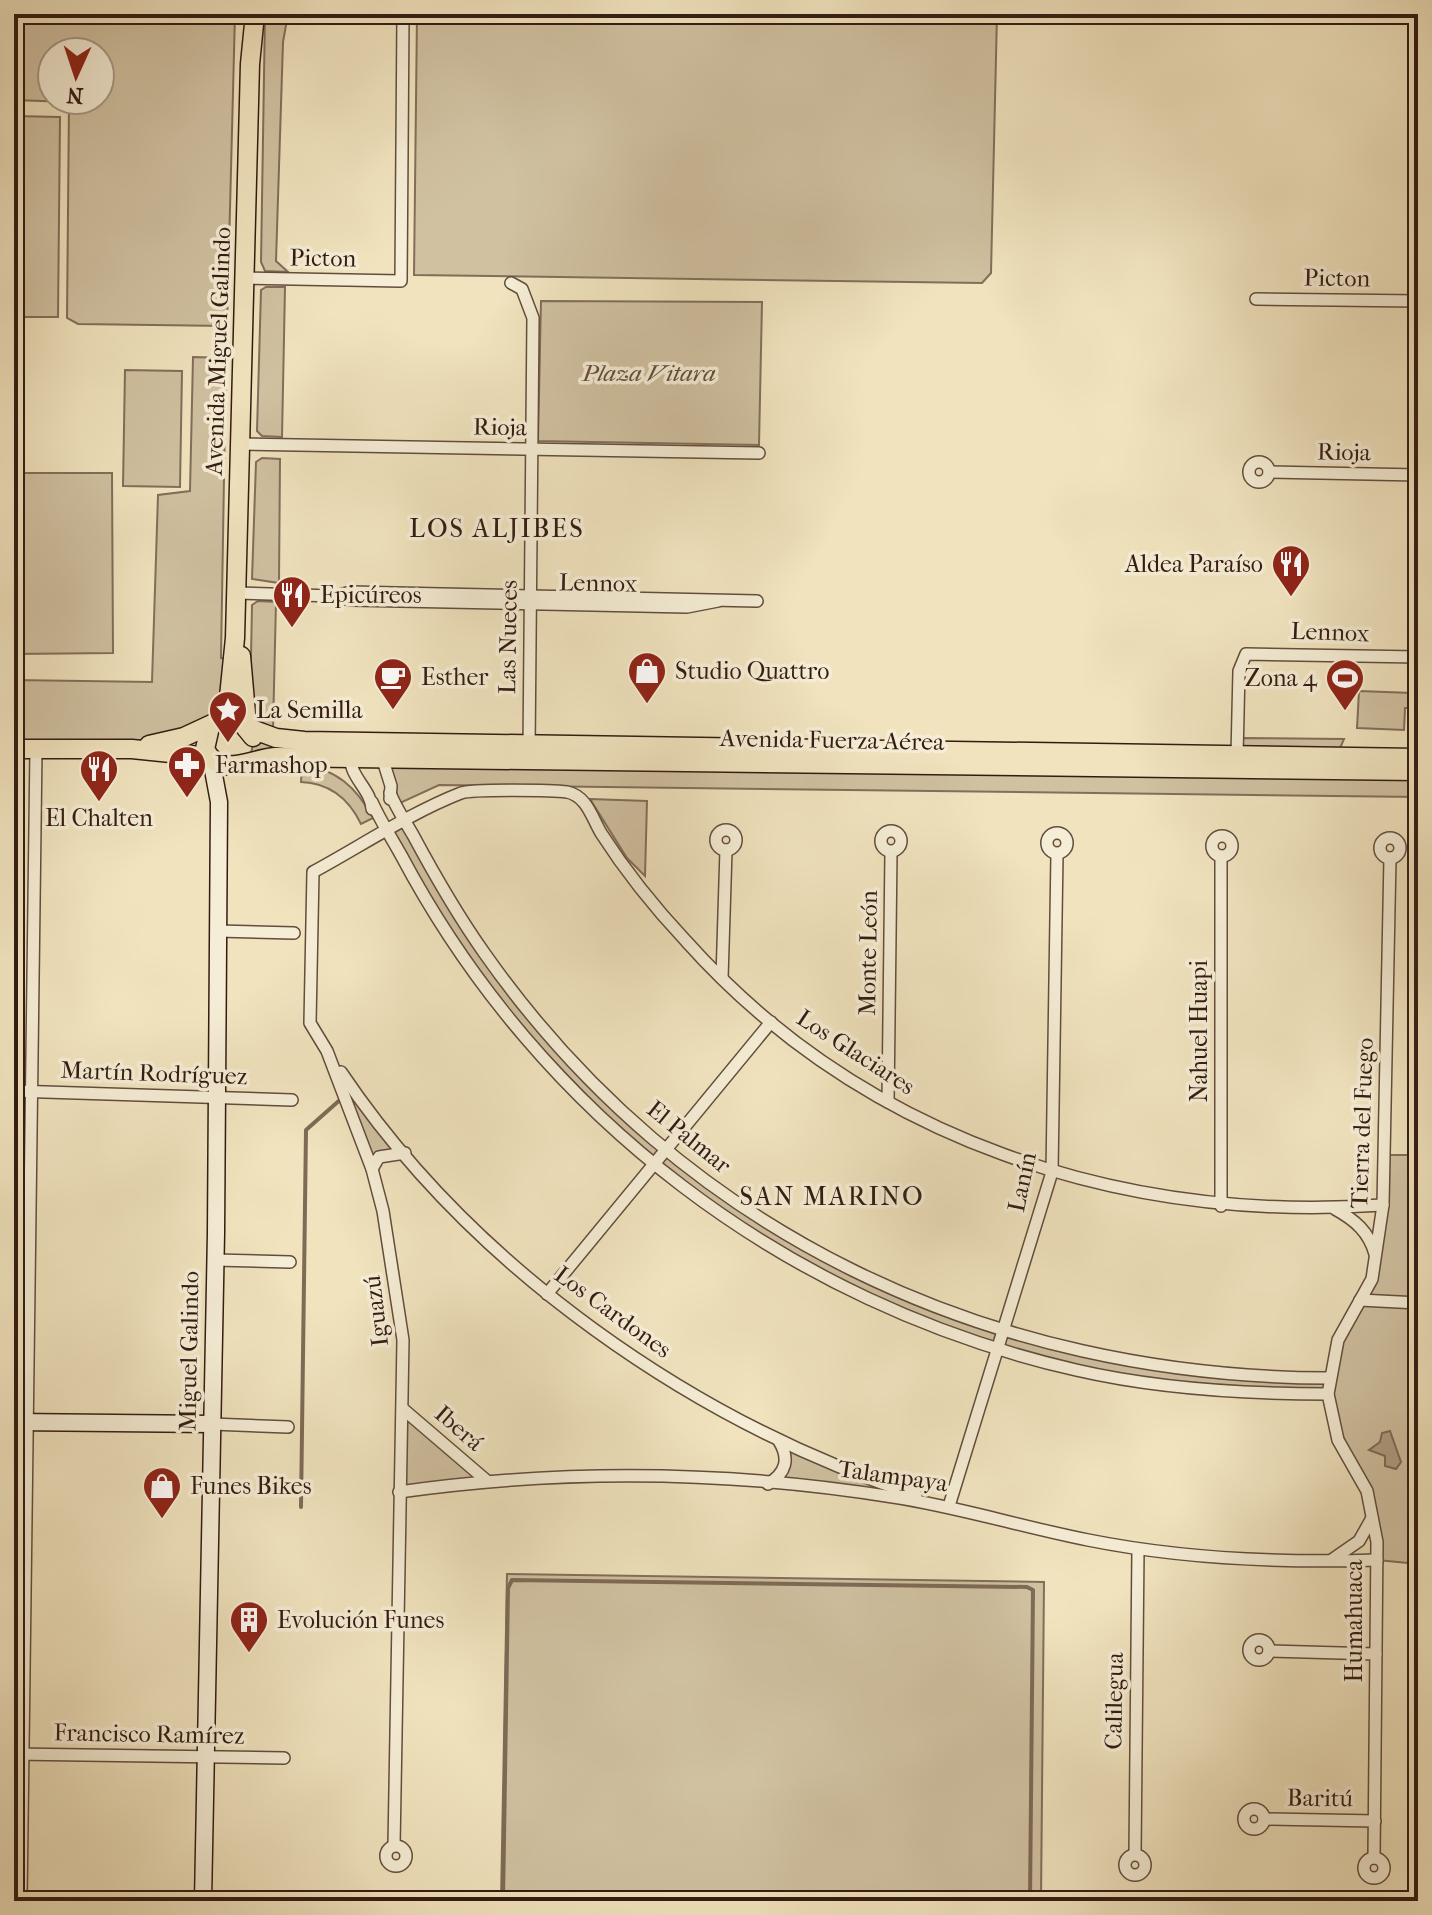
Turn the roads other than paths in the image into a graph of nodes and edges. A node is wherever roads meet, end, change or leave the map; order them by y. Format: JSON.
{"nodes":[{"id":1,"x":246,"y":14,"type":"edge"},
{"id":2,"x":255,"y":14,"type":"edge"},
{"id":3,"x":403,"y":14,"type":"edge"},
{"id":4,"x":250,"y":64,"type":"junction"},
{"id":5,"x":245,"y":278,"type":"junction"},
{"id":6,"x":511,"y":283,"type":"dead end"},
{"id":7,"x":1256,"y":299,"type":"dead end"},
{"id":8,"x":1418,"y":301,"type":"edge"},
{"id":9,"x":240,"y":444,"type":"junction"},
{"id":10,"x":532,"y":449,"type":"junction"},
{"id":11,"x":759,"y":453,"type":"dead end"},
{"id":12,"x":1269,"y":472,"type":"dead end"},
{"id":13,"x":1418,"y":475,"type":"edge"},
{"id":14,"x":236,"y":593,"type":"junction"},
{"id":15,"x":530,"y":599,"type":"junction"},
{"id":16,"x":757,"y":601,"type":"dead end"},
{"id":17,"x":235,"y":638,"type":"junction"},
{"id":18,"x":1418,"y":657,"type":"edge"},
{"id":19,"x":214,"y":724,"type":"junction"},
{"id":20,"x":248,"y":727,"type":"junction"},
{"id":21,"x":14,"y":749,"type":"edge"},
{"id":22,"x":36,"y":749,"type":"junction"},
{"id":23,"x":133,"y":750,"type":"junction"},
{"id":24,"x":351,"y":750,"type":"junction"},
{"id":25,"x":380,"y":750,"type":"junction"},
{"id":26,"x":529,"y":753,"type":"junction"},
{"id":27,"x":1237,"y":755,"type":"junction"},
{"id":28,"x":816,"y":756,"type":"junction"},
{"id":29,"x":210,"y":758,"type":"junction"},
{"id":30,"x":1418,"y":758,"type":"edge"},
{"id":31,"x":242,"y":763,"type":"junction"},
{"id":32,"x":1418,"y":771,"type":"edge"},
{"id":33,"x":390,"y":793,"type":"junction"},
{"id":34,"x":219,"y":802,"type":"junction"},
{"id":35,"x":372,"y":802,"type":"junction"},
{"id":36,"x":406,"y":823,"type":"junction"},
{"id":37,"x":389,"y":832,"type":"junction"},
{"id":38,"x":726,"y":850,"type":"dead end"},
{"id":39,"x":891,"y":852,"type":"dead end"},
{"id":40,"x":1057,"y":854,"type":"dead end"},
{"id":41,"x":1221,"y":856,"type":"dead end"},
{"id":42,"x":1390,"y":858,"type":"dead end"},
{"id":43,"x":218,"y":931,"type":"junction"},
{"id":44,"x":294,"y":933,"type":"dead end"},
{"id":45,"x":722,"y":978,"type":"junction"},
{"id":46,"x":771,"y":1022,"type":"junction"},
{"id":47,"x":327,"y":1051,"type":"junction"},
{"id":48,"x":14,"y":1091,"type":"edge"},
{"id":49,"x":33,"y":1091,"type":"junction"},
{"id":50,"x":217,"y":1095,"type":"junction"},
{"id":51,"x":292,"y":1100,"type":"dead end"},
{"id":52,"x":888,"y":1102,"type":"junction"},
{"id":53,"x":666,"y":1149,"type":"junction"},
{"id":54,"x":405,"y":1153,"type":"junction"},
{"id":55,"x":653,"y":1165,"type":"junction"},
{"id":56,"x":372,"y":1169,"type":"junction"},
{"id":57,"x":1052,"y":1172,"type":"junction"},
{"id":58,"x":1383,"y":1205,"type":"junction"},
{"id":59,"x":1221,"y":1206,"type":"junction"},
{"id":60,"x":1335,"y":1208,"type":"junction"},
{"id":61,"x":1376,"y":1259,"type":"junction"},
{"id":62,"x":215,"y":1260,"type":"junction"},
{"id":63,"x":290,"y":1262,"type":"dead end"},
{"id":64,"x":547,"y":1294,"type":"junction"},
{"id":65,"x":1360,"y":1300,"type":"junction"},
{"id":66,"x":1418,"y":1303,"type":"edge"},
{"id":67,"x":1005,"y":1332,"type":"junction"},
{"id":68,"x":998,"y":1350,"type":"junction"},
{"id":69,"x":1160,"y":1368,"type":"junction"},
{"id":70,"x":1328,"y":1378,"type":"junction"},
{"id":71,"x":1159,"y":1385,"type":"junction"},
{"id":72,"x":1328,"y":1394,"type":"junction"},
{"id":73,"x":403,"y":1409,"type":"junction"},
{"id":74,"x":22,"y":1422,"type":"edge"},
{"id":75,"x":212,"y":1424,"type":"junction"},
{"id":76,"x":288,"y":1427,"type":"dead end"},
{"id":77,"x":778,"y":1441,"type":"junction"},
{"id":78,"x":487,"y":1481,"type":"junction"},
{"id":79,"x":768,"y":1484,"type":"junction"},
{"id":80,"x":399,"y":1492,"type":"junction"},
{"id":81,"x":949,"y":1506,"type":"junction"},
{"id":82,"x":1372,"y":1517,"type":"junction"},
{"id":83,"x":1138,"y":1549,"type":"junction"},
{"id":84,"x":1377,"y":1560,"type":"junction"},
{"id":85,"x":1329,"y":1561,"type":"junction"},
{"id":86,"x":14,"y":1592,"type":"edge"},
{"id":87,"x":27,"y":1592,"type":"junction"},
{"id":88,"x":1269,"y":1651,"type":"dead end"},
{"id":89,"x":1376,"y":1654,"type":"junction"},
{"id":90,"x":20,"y":1754,"type":"edge"},
{"id":91,"x":206,"y":1757,"type":"junction"},
{"id":92,"x":284,"y":1758,"type":"dead end"},
{"id":93,"x":1264,"y":1819,"type":"dead end"},
{"id":94,"x":1375,"y":1821,"type":"junction"},
{"id":95,"x":394,"y":1846,"type":"dead end"},
{"id":96,"x":1135,"y":1854,"type":"dead end"},
{"id":97,"x":1374,"y":1858,"type":"dead end"},
{"id":98,"x":21,"y":1901,"type":"edge"},
{"id":99,"x":203,"y":1901,"type":"edge"}],
"edges":[{"from":1,"to":4,"type":"main road","name":"Avenida Miguel Galindo"},
{"from":2,"to":4,"type":"main road","name":"Avenida Miguel Galindo"},
{"from":3,"to":5,"type":"street","name":"Picton"},
{"from":4,"to":5,"type":"main road","name":"Avenida Miguel Galindo"},
{"from":5,"to":9,"type":"main road","name":"Avenida Miguel Galindo"},
{"from":6,"to":10,"type":"street","name":"Las Nueces"},
{"from":7,"to":8,"type":"street","name":"Picton"},
{"from":9,"to":10,"type":"street","name":"Rioja"},
{"from":9,"to":14,"type":"main road","name":"Avenida Miguel Galindo"},
{"from":10,"to":11,"type":"street","name":"Rioja"},
{"from":10,"to":15,"type":"street","name":"Las Nueces"},
{"from":12,"to":13,"type":"street","name":"Rioja"},
{"from":14,"to":15,"type":"street","name":"Lennox"},
{"from":14,"to":17,"type":"main road","name":"Avenida Miguel Galindo"},
{"from":15,"to":16,"type":"street","name":"Lennox"},
{"from":15,"to":26,"type":"street","name":"Las Nueces"},
{"from":17,"to":19,"type":"main road","name":"Avenida Miguel Galindo"},
{"from":17,"to":20,"type":"main road","name":"Avenida Miguel Galindo"},
{"from":18,"to":27,"type":"street","name":"Lennox"},
{"from":19,"to":20,"type":"main road","name":"Avenida Fuerza Aérea"},
{"from":19,"to":23,"type":"main road","name":"Avenida Fuerza Aérea"},
{"from":19,"to":29,"type":"main road"},
{"from":20,"to":24,"type":"main road","name":"Avenida Fuerza Aérea"},
{"from":20,"to":31,"type":"main road"},
{"from":21,"to":22,"type":"main road","name":"Avenida Fuerza Aérea"},
{"from":22,"to":23,"type":"main road","name":"Avenida Fuerza Aérea"},
{"from":22,"to":49,"type":"street"},
{"from":23,"to":29,"type":"main road","name":"Avenida Fuerza Aérea"},
{"from":24,"to":25,"type":"main road","name":"Avenida Fuerza Aérea"},
{"from":24,"to":31,"type":"main road","name":"Avenida Fuerza Aérea"},
{"from":24,"to":35,"type":"street","name":"El Palmar"},
{"from":25,"to":26,"type":"main road","name":"Avenida Fuerza Aérea"},
{"from":25,"to":33,"type":"street","name":"El Palmar"},
{"from":26,"to":28,"type":"main road","name":"Avenida Fuerza Aérea"},
{"from":27,"to":28,"type":"main road","name":"Avenida Fuerza Aérea"},
{"from":27,"to":30,"type":"main road","name":"Avenida Fuerza Aérea"},
{"from":28,"to":32,"type":"main road","name":"Avenida Fuerza Aérea"},
{"from":29,"to":31,"type":"main road","name":"Avenida Fuerza Aérea"},
{"from":29,"to":34,"type":"main road","name":"Miguel Galindo"},
{"from":31,"to":34,"type":"main road","name":"Miguel Galindo"},
{"from":33,"to":36,"type":"street","name":"El Palmar"},
{"from":33,"to":36,"type":"street","name":"El Palmar"},
{"from":34,"to":43,"type":"main road","name":"Miguel Galindo"},
{"from":35,"to":37,"type":"street","name":"El Palmar"},
{"from":35,"to":37,"type":"street","name":"El Palmar"},
{"from":36,"to":37,"type":"street"},
{"from":36,"to":45,"type":"street","name":"Los Glaciares"},
{"from":36,"to":53,"type":"street","name":"El Palmar"},
{"from":37,"to":47,"type":"street","name":"Iguazú"},
{"from":37,"to":55,"type":"street","name":"El Palmar"},
{"from":38,"to":45,"type":"street"},
{"from":39,"to":52,"type":"street","name":"Monte León"},
{"from":40,"to":57,"type":"street","name":"Lanín"},
{"from":41,"to":59,"type":"street","name":"Nahuel Huapi"},
{"from":42,"to":58,"type":"street","name":"Tierra del Fuego"},
{"from":43,"to":44,"type":"street"},
{"from":43,"to":50,"type":"main road","name":"Miguel Galindo"},
{"from":45,"to":46,"type":"street","name":"Los Glaciares"},
{"from":46,"to":52,"type":"street","name":"Los Glaciares"},
{"from":46,"to":53,"type":"street"},
{"from":47,"to":54,"type":"street","name":"Los Cardones"},
{"from":47,"to":56,"type":"street","name":"Iguazú"},
{"from":48,"to":49,"type":"street","name":"Martín Rodríguez"},
{"from":49,"to":50,"type":"street","name":"Martín Rodríguez"},
{"from":49,"to":74,"type":"street"},
{"from":50,"to":51,"type":"street","name":"Martín Rodríguez"},
{"from":50,"to":62,"type":"main road","name":"Miguel Galindo"},
{"from":52,"to":57,"type":"street","name":"Los Glaciares"},
{"from":53,"to":55,"type":"street"},
{"from":53,"to":67,"type":"street","name":"El Palmar"},
{"from":54,"to":56,"type":"street"},
{"from":54,"to":64,"type":"street","name":"Los Cardones"},
{"from":55,"to":64,"type":"street"},
{"from":55,"to":68,"type":"street","name":"El Palmar"},
{"from":56,"to":73,"type":"street","name":"Iguazú"},
{"from":57,"to":59,"type":"street","name":"Los Glaciares"},
{"from":57,"to":67,"type":"street","name":"Lanín"},
{"from":58,"to":60,"type":"street","name":"Los Glaciares"},
{"from":58,"to":61,"type":"street","name":"Tierra del Fuego"},
{"from":59,"to":60,"type":"street","name":"Los Glaciares"},
{"from":60,"to":61,"type":"street"},
{"from":61,"to":65,"type":"street","name":"Tierra del Fuego"},
{"from":62,"to":63,"type":"street"},
{"from":62,"to":75,"type":"main road","name":"Miguel Galindo"},
{"from":64,"to":77,"type":"street","name":"Los Cardones"},
{"from":65,"to":66,"type":"street"},
{"from":65,"to":70,"type":"street","name":"Tierra del Fuego"},
{"from":67,"to":68,"type":"street","name":"Lanín"},
{"from":67,"to":69,"type":"street","name":"El Palmar"},
{"from":68,"to":71,"type":"street","name":"El Palmar"},
{"from":68,"to":81,"type":"street","name":"Lanín"},
{"from":69,"to":70,"type":"street","name":"El Palmar"},
{"from":69,"to":71,"type":"street"},
{"from":70,"to":72,"type":"street","name":"Tierra del Fuego"},
{"from":71,"to":72,"type":"street","name":"El Palmar"},
{"from":72,"to":82,"type":"street","name":"Humahuaca"},
{"from":73,"to":78,"type":"street","name":"Iberá"},
{"from":73,"to":80,"type":"street","name":"Iguazú"},
{"from":74,"to":75,"type":"main road"},
{"from":74,"to":87,"type":"street"},
{"from":75,"to":76,"type":"street"},
{"from":75,"to":91,"type":"main road","name":"Miguel Galindo"},
{"from":77,"to":79,"type":"street"},
{"from":77,"to":81,"type":"street","name":"Los Cardones"},
{"from":78,"to":79,"type":"street","name":"Talampaya"},
{"from":78,"to":80,"type":"street","name":"Talampaya"},
{"from":79,"to":81,"type":"street","name":"Talampaya"},
{"from":80,"to":95,"type":"street","name":"Iguazú"},
{"from":81,"to":83,"type":"street","name":"Talampaya"},
{"from":82,"to":84,"type":"street","name":"Humahuaca"},
{"from":82,"to":85,"type":"street"},
{"from":83,"to":85,"type":"street","name":"Talampaya"},
{"from":83,"to":96,"type":"street","name":"Calilegua"},
{"from":84,"to":85,"type":"street","name":"Talampaya"},
{"from":84,"to":89,"type":"street","name":"Humahuaca"},
{"from":86,"to":87,"type":"street"},
{"from":87,"to":90,"type":"street"},
{"from":88,"to":89,"type":"street"},
{"from":89,"to":94,"type":"street","name":"Humahuaca"},
{"from":90,"to":91,"type":"street","name":"Francisco Ramírez"},
{"from":90,"to":98,"type":"street"},
{"from":91,"to":92,"type":"street","name":"Francisco Ramírez"},
{"from":91,"to":99,"type":"main road","name":"Miguel Galindo"},
{"from":93,"to":94,"type":"street","name":"Baritú"},
{"from":94,"to":97,"type":"street","name":"Humahuaca"}]}
